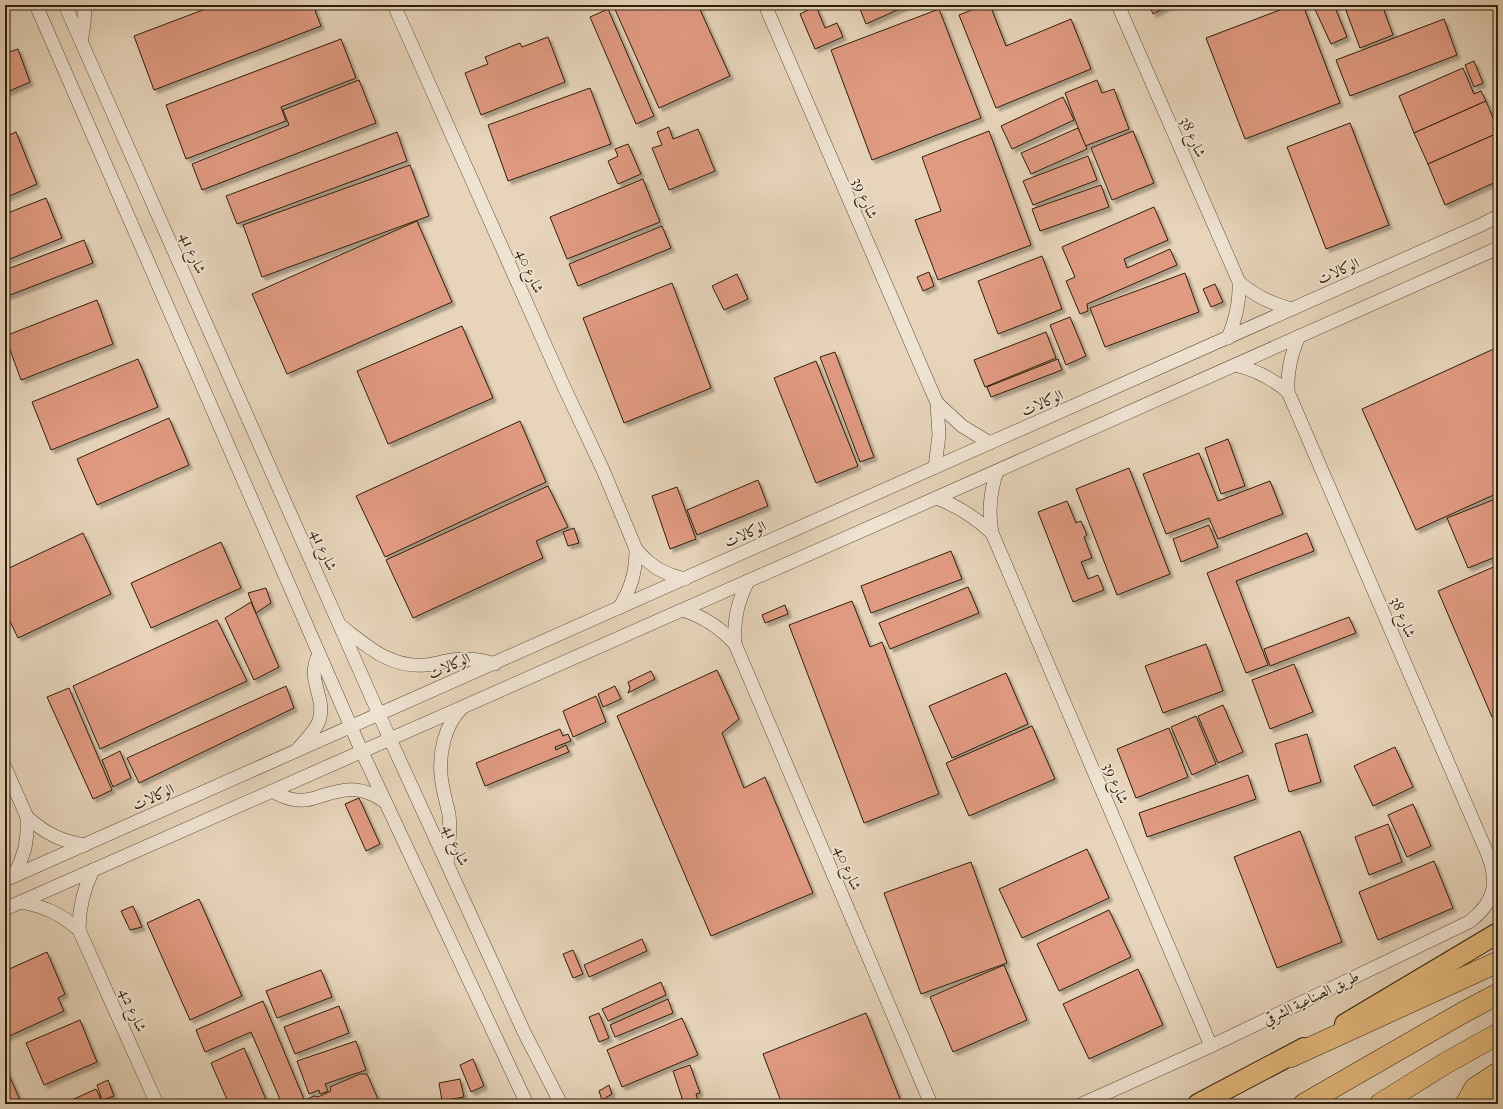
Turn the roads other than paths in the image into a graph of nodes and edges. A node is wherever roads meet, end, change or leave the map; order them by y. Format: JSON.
{"nodes":[{"id":1,"x":36,"y":5,"type":"edge"},
{"id":2,"x":65,"y":5,"type":"edge"},
{"id":3,"x":85,"y":5,"type":"edge"},
{"id":4,"x":394,"y":5,"type":"edge"},
{"id":5,"x":764,"y":5,"type":"edge"},
{"id":6,"x":1118,"y":5,"type":"edge"},
{"id":7,"x":81,"y":41,"type":"junction"},
{"id":8,"x":1498,"y":216,"type":"edge"},
{"id":9,"x":1498,"y":248,"type":"edge"},
{"id":10,"x":1239,"y":282,"type":"junction"},
{"id":11,"x":1292,"y":309,"type":"junction"},
{"id":12,"x":1299,"y":336,"type":"junction"},
{"id":13,"x":1228,"y":338,"type":"junction"},
{"id":14,"x":1235,"y":365,"type":"junction"},
{"id":15,"x":1288,"y":392,"type":"junction"},
{"id":16,"x":937,"y":403,"type":"junction"},
{"id":17,"x":990,"y":443,"type":"junction"},
{"id":18,"x":936,"y":467,"type":"junction"},
{"id":19,"x":997,"y":471,"type":"junction"},
{"id":20,"x":936,"y":498,"type":"junction"},
{"id":21,"x":992,"y":533,"type":"junction"},
{"id":22,"x":636,"y":549,"type":"junction"},
{"id":23,"x":685,"y":579,"type":"junction"},
{"id":24,"x":748,"y":582,"type":"junction"},
{"id":25,"x":619,"y":608,"type":"junction"},
{"id":26,"x":683,"y":610,"type":"junction"},
{"id":27,"x":340,"y":625,"type":"junction"},
{"id":28,"x":735,"y":644,"type":"junction"},
{"id":29,"x":319,"y":654,"type":"junction"},
{"id":30,"x":495,"y":664,"type":"junction"},
{"id":31,"x":463,"y":707,"type":"junction"},
{"id":32,"x":380,"y":715,"type":"junction"},
{"id":33,"x":351,"y":727,"type":"junction"},
{"id":34,"x":390,"y":739,"type":"junction"},
{"id":35,"x":295,"y":752,"type":"junction"},
{"id":36,"x":362,"y":752,"type":"junction"},
{"id":37,"x":5,"y":767,"type":"edge"},
{"id":38,"x":272,"y":791,"type":"junction"},
{"id":39,"x":386,"y":803,"type":"junction"},
{"id":40,"x":27,"y":817,"type":"junction"},
{"id":41,"x":85,"y":845,"type":"junction"},
{"id":42,"x":1488,"y":855,"type":"joint"},
{"id":43,"x":447,"y":863,"type":"junction"},
{"id":44,"x":93,"y":870,"type":"junction"},
{"id":45,"x":9,"y":878,"type":"edge"},
{"id":46,"x":21,"y":902,"type":"junction"},
{"id":47,"x":5,"y":909,"type":"edge"},
{"id":48,"x":79,"y":930,"type":"junction"},
{"id":49,"x":1498,"y":933,"type":"edge"},
{"id":50,"x":1498,"y":962,"type":"edge"},
{"id":51,"x":1498,"y":994,"type":"edge"},
{"id":52,"x":1498,"y":1034,"type":"edge"},
{"id":53,"x":1210,"y":1046,"type":"junction"},
{"id":54,"x":1290,"y":1057,"type":"junction"},
{"id":55,"x":1498,"y":1073,"type":"edge"},
{"id":56,"x":1498,"y":1087,"type":"edge"},
{"id":57,"x":157,"y":1104,"type":"edge"},
{"id":58,"x":527,"y":1104,"type":"edge"},
{"id":59,"x":561,"y":1104,"type":"edge"},
{"id":60,"x":931,"y":1104,"type":"edge"},
{"id":61,"x":1082,"y":1104,"type":"edge"},
{"id":62,"x":1198,"y":1104,"type":"edge"},
{"id":63,"x":1304,"y":1104,"type":"edge"},
{"id":64,"x":1380,"y":1104,"type":"edge"},
{"id":65,"x":1466,"y":1104,"type":"edge"},
{"id":66,"x":1470,"y":1104,"type":"edge"}],
"edges":[{"from":1,"to":29,"type":"street"},
{"from":2,"to":7,"type":"street","name":"شارع 41"},
{"from":3,"to":7,"type":"street"},
{"from":4,"to":22,"type":"street","name":"شارع 40"},
{"from":5,"to":16,"type":"street","name":"شارع 39"},
{"from":6,"to":10,"type":"street","name":"شارع 38"},
{"from":7,"to":27,"type":"street","name":"شارع 41"},
{"from":8,"to":11,"type":"street","name":"الوكالات"},
{"from":9,"to":12,"type":"street"},
{"from":10,"to":11,"type":"street","name":"شارع 38"},
{"from":10,"to":13,"type":"street","name":"شارع 38"},
{"from":11,"to":13,"type":"street","name":"الوكالات"},
{"from":12,"to":14,"type":"street"},
{"from":12,"to":15,"type":"street","name":"شارع 38"},
{"from":13,"to":17,"type":"street","name":"الوكالات"},
{"from":14,"to":15,"type":"street","name":"شارع 38"},
{"from":14,"to":19,"type":"street"},
{"from":15,"to":42,"type":"street","name":"شارع 38"},
{"from":16,"to":17,"type":"street","name":"شارع 39"},
{"from":16,"to":18,"type":"street","name":"شارع 39"},
{"from":17,"to":18,"type":"street","name":"الوكالات"},
{"from":18,"to":23,"type":"street","name":"الوكالات"},
{"from":19,"to":20,"type":"street"},
{"from":19,"to":21,"type":"street","name":"شارع 39"},
{"from":20,"to":21,"type":"street","name":"شارع 39"},
{"from":20,"to":24,"type":"street"},
{"from":21,"to":53,"type":"street","name":"شارع 39"},
{"from":22,"to":23,"type":"street","name":"شارع 40"},
{"from":22,"to":25,"type":"street","name":"شارع 40"},
{"from":23,"to":25,"type":"street","name":"الوكالات"},
{"from":24,"to":26,"type":"street"},
{"from":24,"to":28,"type":"street","name":"شارع 40"},
{"from":25,"to":30,"type":"street","name":"الوكالات"},
{"from":26,"to":28,"type":"street","name":"شارع 40"},
{"from":26,"to":31,"type":"street"},
{"from":27,"to":30,"type":"street"},
{"from":27,"to":32,"type":"street","name":"شارع 41"},
{"from":28,"to":60,"type":"street","name":"شارع 40"},
{"from":29,"to":33,"type":"street"},
{"from":29,"to":35,"type":"street"},
{"from":30,"to":32,"type":"street","name":"الوكالات"},
{"from":31,"to":34,"type":"street"},
{"from":31,"to":43,"type":"street"},
{"from":32,"to":33,"type":"street","name":"الوكالات"},
{"from":32,"to":34,"type":"street","name":"شارع 41"},
{"from":33,"to":35,"type":"street","name":"الوكالات"},
{"from":33,"to":36,"type":"street"},
{"from":34,"to":36,"type":"street"},
{"from":34,"to":43,"type":"street","name":"شارع 41"},
{"from":35,"to":41,"type":"street","name":"الوكالات"},
{"from":36,"to":38,"type":"street"},
{"from":36,"to":39,"type":"street"},
{"from":37,"to":40,"type":"street"},
{"from":38,"to":39,"type":"street"},
{"from":38,"to":44,"type":"street"},
{"from":39,"to":58,"type":"street"},
{"from":40,"to":41,"type":"street"},
{"from":40,"to":45,"type":"street"},
{"from":41,"to":45,"type":"street","name":"الوكالات"},
{"from":42,"to":53,"type":"street","name":"طريق الصناعية الشرقي"},
{"from":43,"to":59,"type":"street","name":"شارع 41"},
{"from":44,"to":46,"type":"street"},
{"from":44,"to":48,"type":"street","name":"شارع 42"},
{"from":46,"to":47,"type":"street"},
{"from":46,"to":48,"type":"street","name":"شارع 42"},
{"from":48,"to":57,"type":"street","name":"شارع 42"},
{"from":49,"to":54,"type":"main road"},
{"from":50,"to":54,"type":"highway"},
{"from":51,"to":63,"type":"highway"},
{"from":52,"to":64,"type":"highway"},
{"from":53,"to":61,"type":"street","name":"طريق الصناعية الشرقي"},
{"from":54,"to":62,"type":"main road"},
{"from":55,"to":65,"type":"highway"},
{"from":56,"to":66,"type":"main road"}]}
